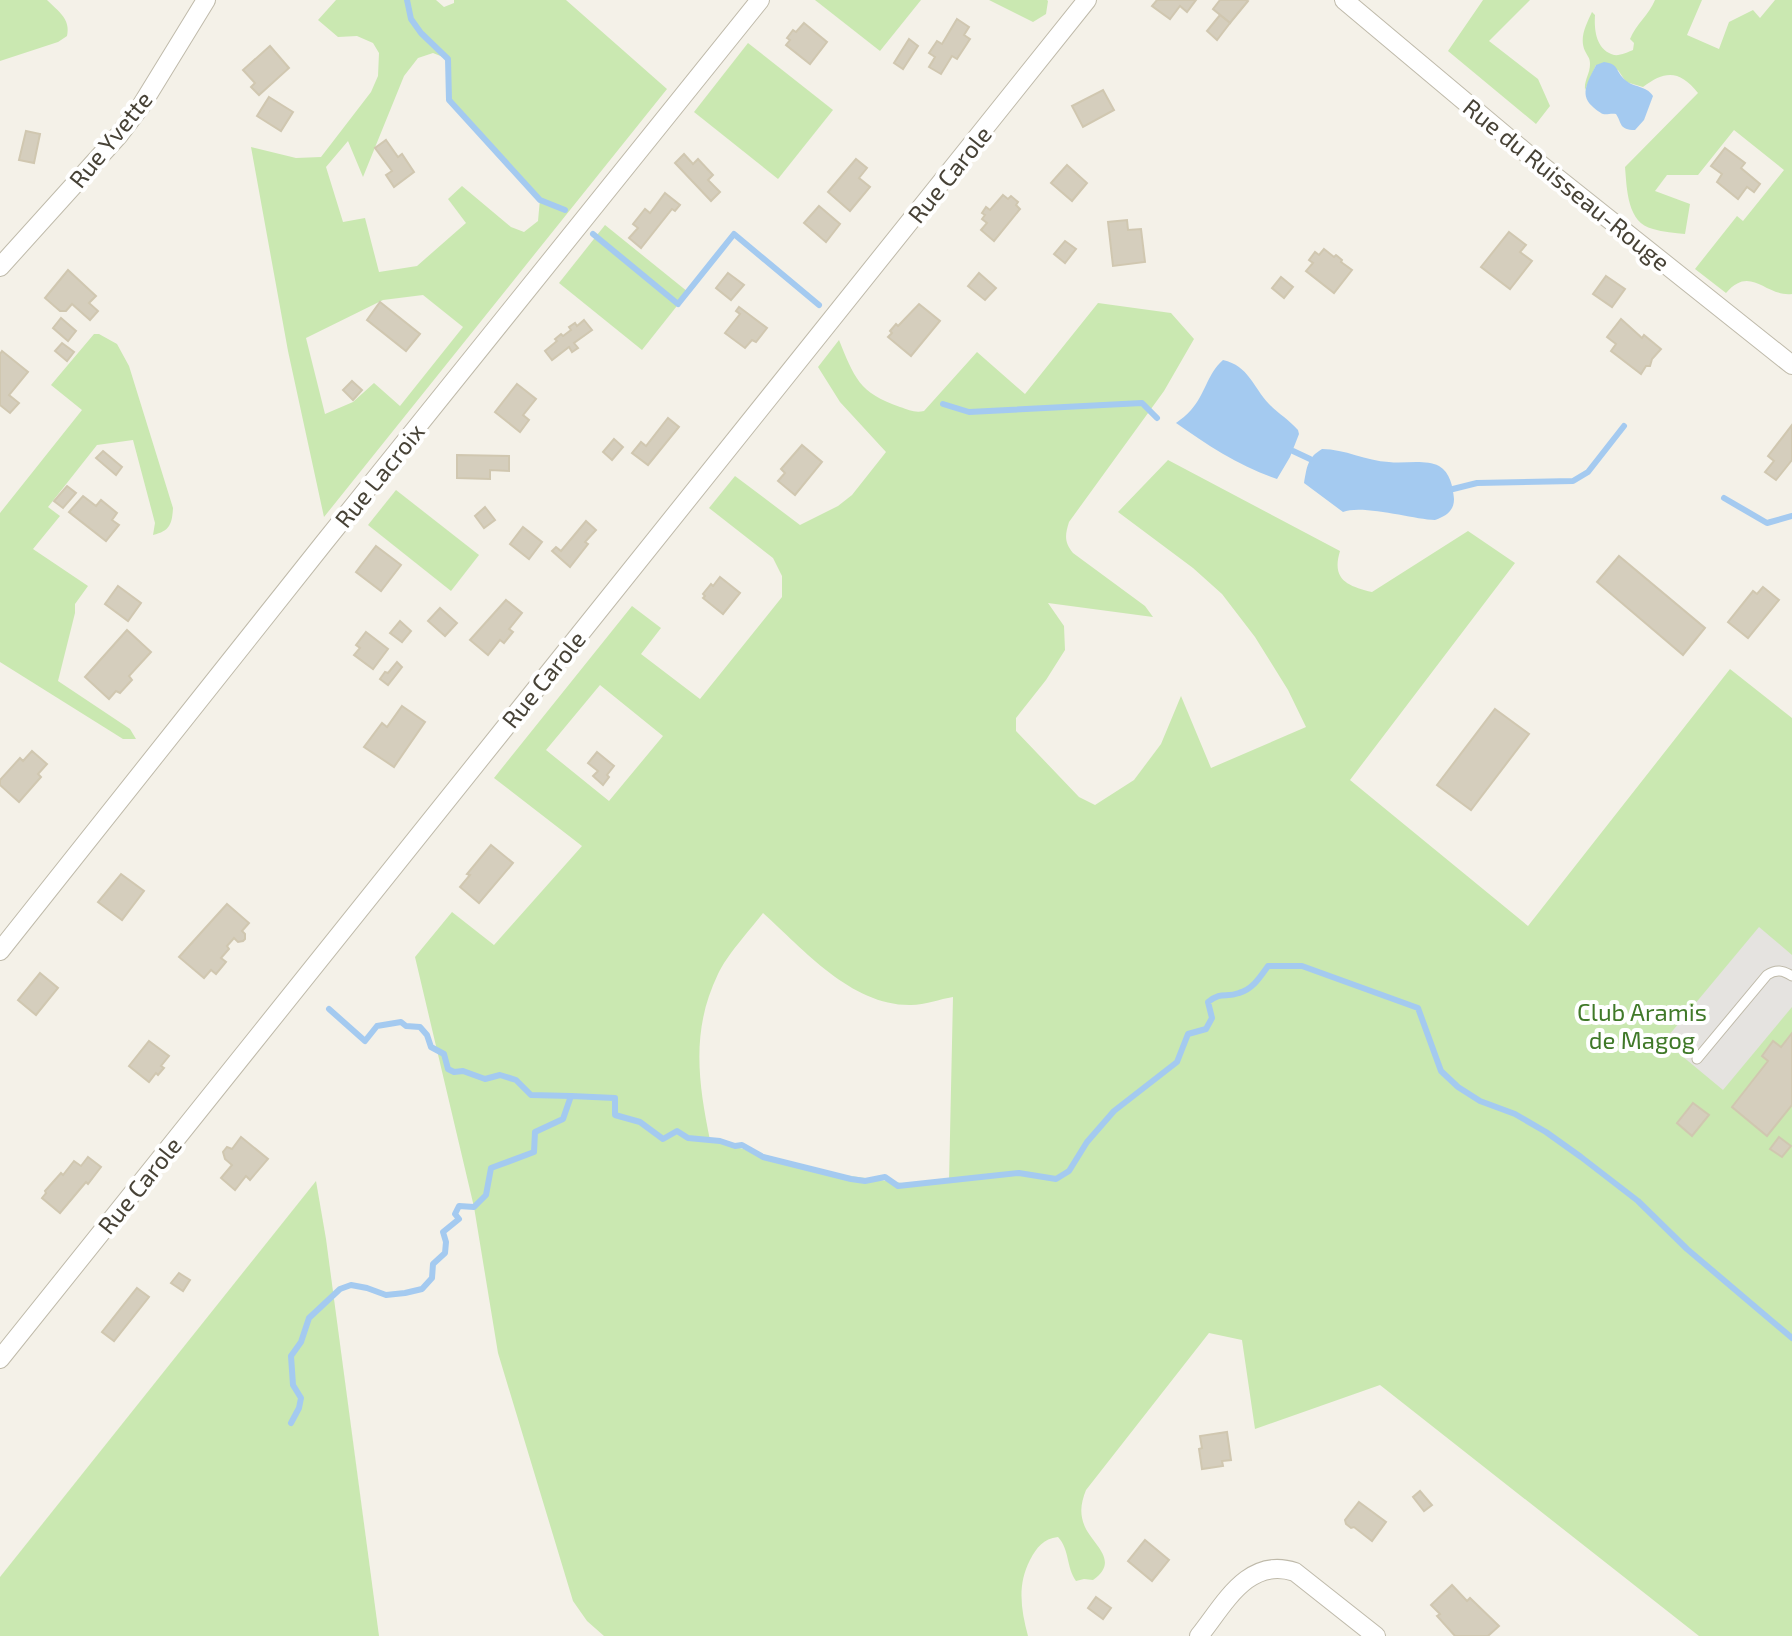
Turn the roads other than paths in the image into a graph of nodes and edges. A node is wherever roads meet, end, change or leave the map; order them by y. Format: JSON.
{"nodes":[{"id":1,"x":206,"y":0,"type":"edge"},
{"id":2,"x":760,"y":0,"type":"edge"},
{"id":3,"x":1087,"y":0,"type":"edge"},
{"id":4,"x":1344,"y":0,"type":"edge"},
{"id":5,"x":0,"y":267,"type":"edge"},
{"id":6,"x":1792,"y":365,"type":"edge"},
{"id":7,"x":0,"y":951,"type":"edge"},
{"id":8,"x":1792,"y":976,"type":"edge"},
{"id":9,"x":1697,"y":1059,"type":"dead end"},
{"id":10,"x":0,"y":1359,"type":"edge"},
{"id":11,"x":1199,"y":1636,"type":"edge"},
{"id":12,"x":1376,"y":1636,"type":"edge"}],
"edges":[{"from":1,"to":5,"type":"street","name":"Rue Yvette"},
{"from":2,"to":7,"type":"street","name":"Rue Lacroix"},
{"from":3,"to":10,"type":"street","name":"Rue Carole"},
{"from":4,"to":6,"type":"street","name":"Rue du Ruisseau-Rouge"},
{"from":8,"to":9,"type":"lane"},
{"from":11,"to":12,"type":"street"}]}
